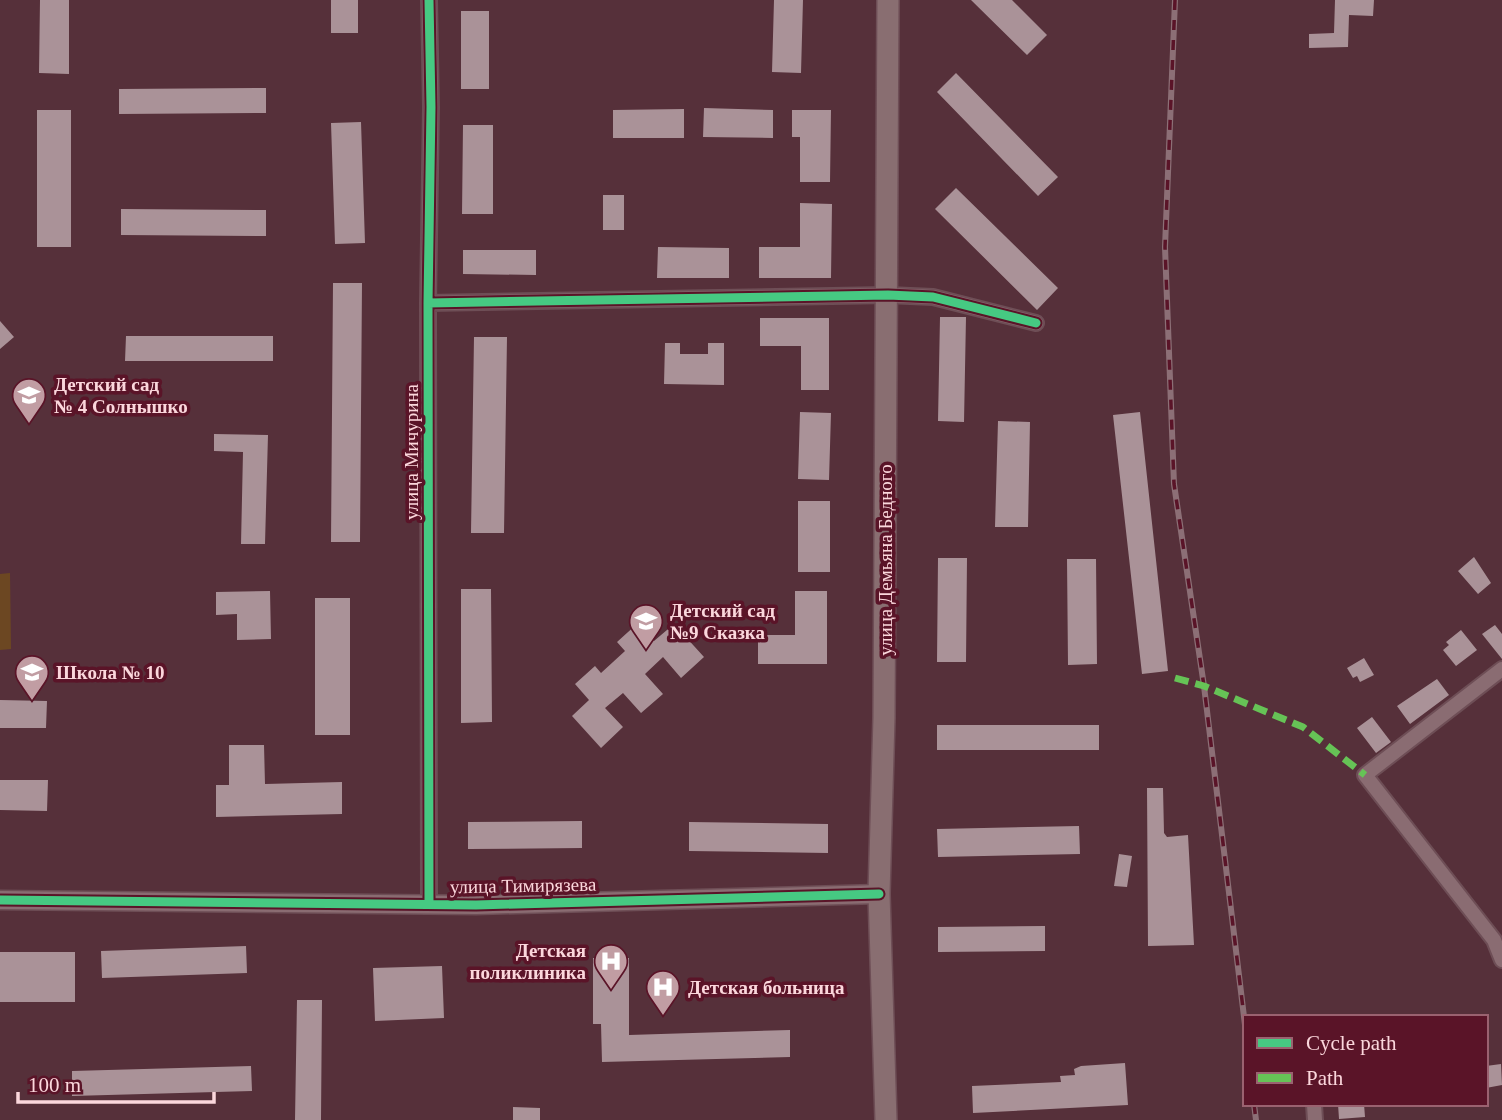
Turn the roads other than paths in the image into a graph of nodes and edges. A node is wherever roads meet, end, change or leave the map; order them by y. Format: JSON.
{"nodes":[{"id":1,"x":429,"y":0,"type":"edge"},
{"id":2,"x":888,"y":0,"type":"edge"},
{"id":3,"x":888,"y":295,"type":"junction"},
{"id":4,"x":428,"y":303,"type":"junction"},
{"id":5,"x":1036,"y":323,"type":"dead end"},
{"id":6,"x":1502,"y":670,"type":"edge"},
{"id":7,"x":879,"y":894,"type":"junction"},
{"id":8,"x":0,"y":900,"type":"edge"},
{"id":9,"x":429,"y":903,"type":"junction"},
{"id":10,"x":1502,"y":960,"type":"edge"},
{"id":11,"x":886,"y":1120,"type":"edge"}],
"edges":[{"from":1,"to":4,"type":"street","name":"улица Мичурина"},
{"from":2,"to":3,"type":"main road","name":"улица Демьяна Бедного"},
{"from":3,"to":4,"type":"street"},
{"from":3,"to":5,"type":"street"},
{"from":3,"to":7,"type":"main road","name":"улица Демьяна Бедного"},
{"from":4,"to":9,"type":"street","name":"улица Мичурина"},
{"from":6,"to":10,"type":"street"},
{"from":7,"to":9,"type":"street","name":"улица Тимирязева"},
{"from":7,"to":11,"type":"main road","name":"улица Демьяна Бедного"},
{"from":8,"to":9,"type":"street","name":"улица Тимирязева"}]}
